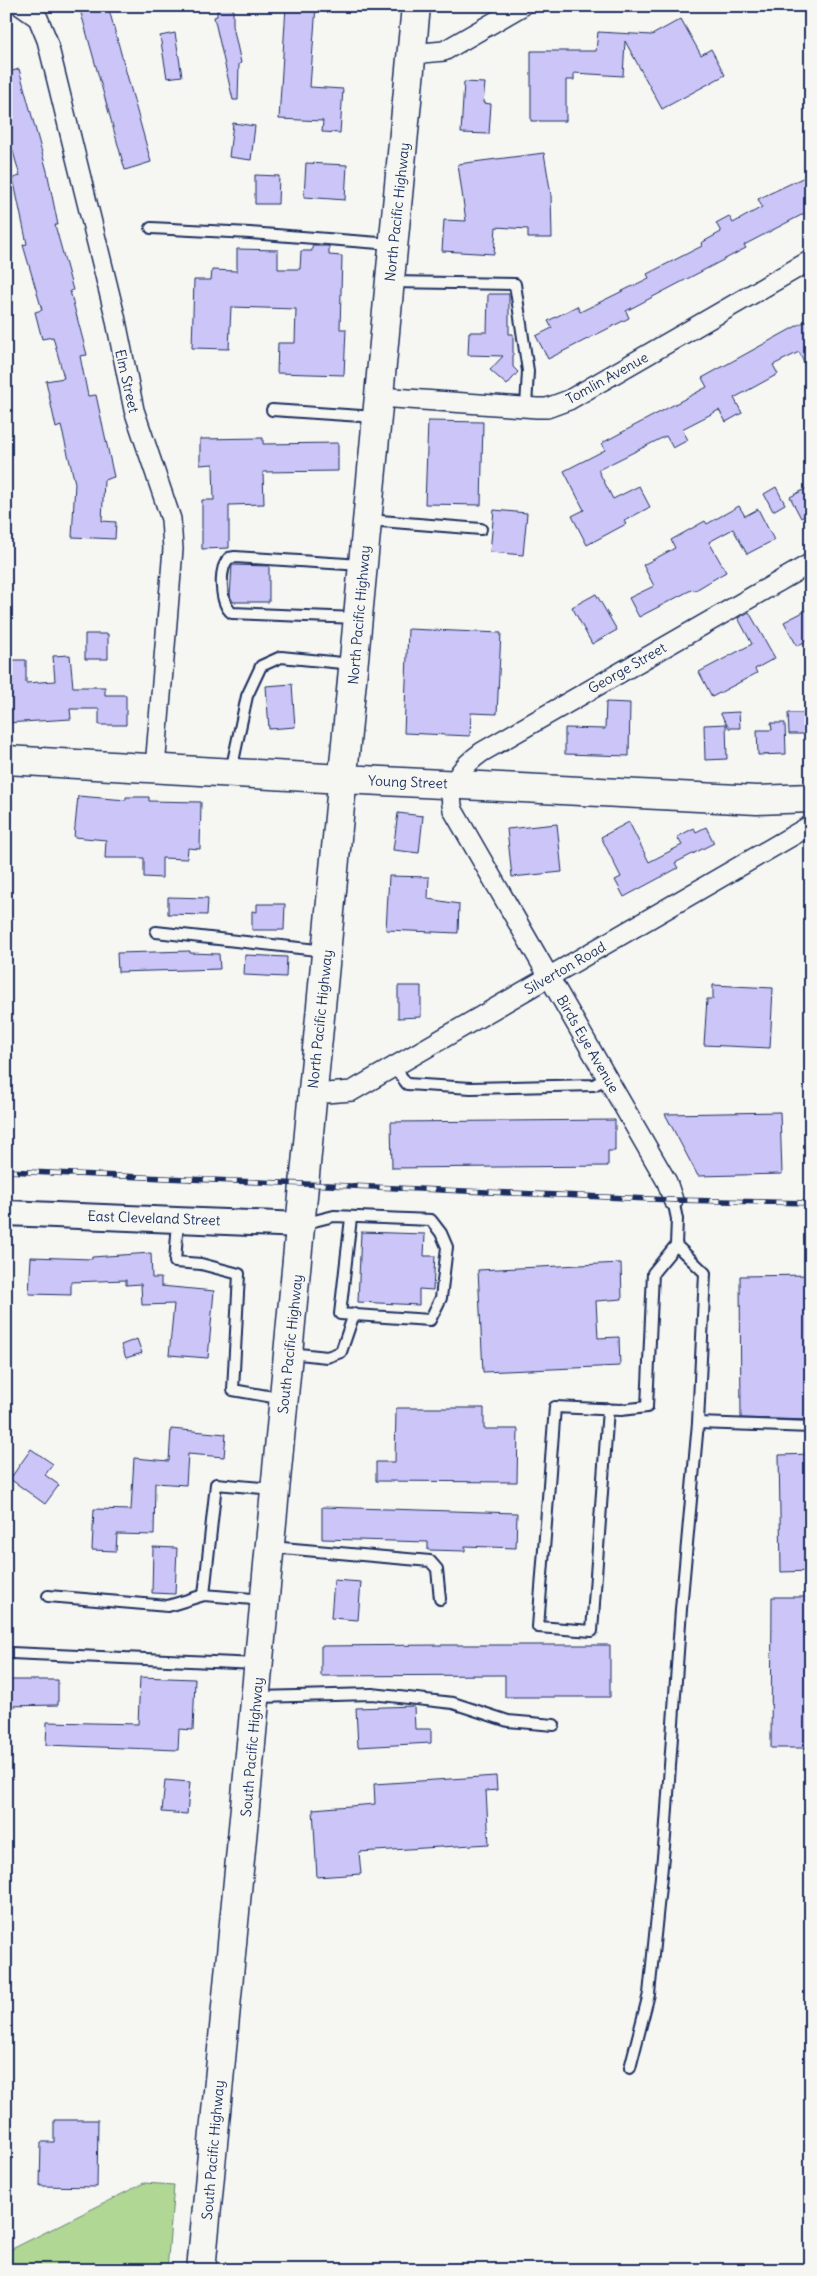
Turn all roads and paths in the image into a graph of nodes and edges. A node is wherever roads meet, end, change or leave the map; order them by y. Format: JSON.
{"nodes":[{"id":1,"x":21,"y":6,"type":"edge"},
{"id":2,"x":416,"y":6,"type":"edge"},
{"id":3,"x":522,"y":6,"type":"edge"},
{"id":4,"x":411,"y":54,"type":"junction"},
{"id":5,"x":151,"y":228,"type":"dead end"},
{"id":6,"x":393,"y":244,"type":"junction"},
{"id":7,"x":811,"y":260,"type":"edge"},
{"id":8,"x":390,"y":282,"type":"junction"},
{"id":9,"x":378,"y":407,"type":"junction"},
{"id":10,"x":526,"y":407,"type":"junction"},
{"id":11,"x":272,"y":410,"type":"dead end"},
{"id":12,"x":368,"y":520,"type":"junction"},
{"id":13,"x":481,"y":529,"type":"dead end"},
{"id":14,"x":811,"y":563,"type":"edge"},
{"id":15,"x":364,"y":565,"type":"junction"},
{"id":16,"x":358,"y":618,"type":"junction"},
{"id":17,"x":354,"y":664,"type":"junction"},
{"id":18,"x":6,"y":760,"type":"edge"},
{"id":19,"x":154,"y":768,"type":"junction"},
{"id":20,"x":231,"y":772,"type":"junction"},
{"id":21,"x":343,"y":779,"type":"junction"},
{"id":22,"x":453,"y":784,"type":"junction"},
{"id":23,"x":811,"y":798,"type":"edge"},
{"id":24,"x":811,"y":825,"type":"edge"},
{"id":25,"x":156,"y":932,"type":"dead end"},
{"id":26,"x":327,"y":951,"type":"junction"},
{"id":27,"x":550,"y":977,"type":"junction"},
{"id":28,"x":394,"y":1067,"type":"junction"},
{"id":29,"x":607,"y":1078,"type":"junction"},
{"id":30,"x":313,"y":1094,"type":"junction"},
{"id":31,"x":673,"y":1200,"type":"joint"},
{"id":32,"x":6,"y":1213,"type":"edge"},
{"id":33,"x":351,"y":1218,"type":"junction"},
{"id":34,"x":178,"y":1219,"type":"junction"},
{"id":35,"x":302,"y":1224,"type":"junction"},
{"id":36,"x":676,"y":1245,"type":"junction"},
{"id":37,"x":354,"y":1314,"type":"junction"},
{"id":38,"x":289,"y":1353,"type":"junction"},
{"id":39,"x":285,"y":1400,"type":"junction"},
{"id":40,"x":608,"y":1410,"type":"junction"},
{"id":41,"x":698,"y":1422,"type":"junction"},
{"id":42,"x":811,"y":1427,"type":"edge"},
{"id":43,"x":276,"y":1489,"type":"junction"},
{"id":44,"x":270,"y":1546,"type":"junction"},
{"id":45,"x":204,"y":1595,"type":"junction"},
{"id":46,"x":48,"y":1596,"type":"dead end"},
{"id":47,"x":440,"y":1598,"type":"dead end"},
{"id":48,"x":266,"y":1600,"type":"junction"},
{"id":49,"x":11,"y":1653,"type":"dead end"},
{"id":50,"x":260,"y":1664,"type":"junction"},
{"id":51,"x":256,"y":1697,"type":"junction"},
{"id":52,"x":554,"y":1724,"type":"dead end"},
{"id":53,"x":630,"y":2068,"type":"dead end"},
{"id":54,"x":201,"y":2270,"type":"edge"}],
"edges":[{"from":1,"to":19,"type":"street","name":"Elm Street"},
{"from":2,"to":4,"type":"main road","name":"North Pacific Highway"},
{"from":3,"to":4,"type":"street"},
{"from":4,"to":6,"type":"main road","name":"North Pacific Highway"},
{"from":5,"to":6,"type":"lane"},
{"from":6,"to":8,"type":"main road","name":"North Pacific Highway"},
{"from":7,"to":10,"type":"street","name":"Tomlin Avenue"},
{"from":8,"to":9,"type":"main road","name":"North Pacific Highway"},
{"from":8,"to":10,"type":"lane"},
{"from":9,"to":10,"type":"street","name":"Tomlin Avenue"},
{"from":9,"to":11,"type":"lane"},
{"from":9,"to":12,"type":"main road","name":"North Pacific Highway"},
{"from":12,"to":13,"type":"lane"},
{"from":12,"to":15,"type":"main road","name":"North Pacific Highway"},
{"from":14,"to":22,"type":"street","name":"George Street"},
{"from":15,"to":16,"type":"main road","name":"North Pacific Highway"},
{"from":15,"to":16,"type":"lane"},
{"from":16,"to":17,"type":"main road","name":"North Pacific Highway"},
{"from":17,"to":20,"type":"lane"},
{"from":17,"to":21,"type":"main road","name":"North Pacific Highway"},
{"from":18,"to":19,"type":"main road","name":"Young Street"},
{"from":19,"to":20,"type":"main road","name":"Young Street"},
{"from":20,"to":21,"type":"main road","name":"Young Street"},
{"from":21,"to":22,"type":"main road","name":"Young Street"},
{"from":21,"to":26,"type":"main road","name":"North Pacific Highway"},
{"from":22,"to":23,"type":"main road","name":"Young Street"},
{"from":22,"to":27,"type":"street","name":"Birds Eye Avenue"},
{"from":24,"to":27,"type":"street","name":"Silverton Road"},
{"from":25,"to":26,"type":"lane"},
{"from":26,"to":30,"type":"main road","name":"North Pacific Highway"},
{"from":27,"to":28,"type":"street","name":"Silverton Road"},
{"from":27,"to":29,"type":"street","name":"Birds Eye Avenue"},
{"from":28,"to":29,"type":"lane"},
{"from":28,"to":30,"type":"street","name":"Silverton Road"},
{"from":29,"to":31,"type":"street","name":"Birds Eye Avenue"},
{"from":30,"to":35,"type":"main road","name":"North Pacific Highway"},
{"from":31,"to":36,"type":"lane"},
{"from":32,"to":34,"type":"street","name":"East Cleveland Street"},
{"from":33,"to":35,"type":"lane"},
{"from":33,"to":37,"type":"lane"},
{"from":33,"to":37,"type":"lane"},
{"from":34,"to":35,"type":"street","name":"East Cleveland Street"},
{"from":34,"to":39,"type":"lane"},
{"from":35,"to":38,"type":"main road","name":"South Pacific Highway"},
{"from":36,"to":40,"type":"lane"},
{"from":36,"to":41,"type":"lane"},
{"from":37,"to":38,"type":"lane"},
{"from":38,"to":39,"type":"main road","name":"South Pacific Highway"},
{"from":39,"to":43,"type":"main road","name":"South Pacific Highway"},
{"from":40,"to":40,"type":"lane"},
{"from":41,"to":42,"type":"lane"},
{"from":41,"to":53,"type":"lane"},
{"from":43,"to":44,"type":"main road","name":"South Pacific Highway"},
{"from":43,"to":45,"type":"lane"},
{"from":44,"to":47,"type":"lane"},
{"from":44,"to":48,"type":"main road","name":"South Pacific Highway"},
{"from":45,"to":46,"type":"lane"},
{"from":45,"to":48,"type":"lane"},
{"from":48,"to":50,"type":"main road","name":"South Pacific Highway"},
{"from":49,"to":50,"type":"lane"},
{"from":50,"to":51,"type":"main road","name":"South Pacific Highway"},
{"from":51,"to":52,"type":"lane"},
{"from":51,"to":54,"type":"main road","name":"South Pacific Highway"}]}
